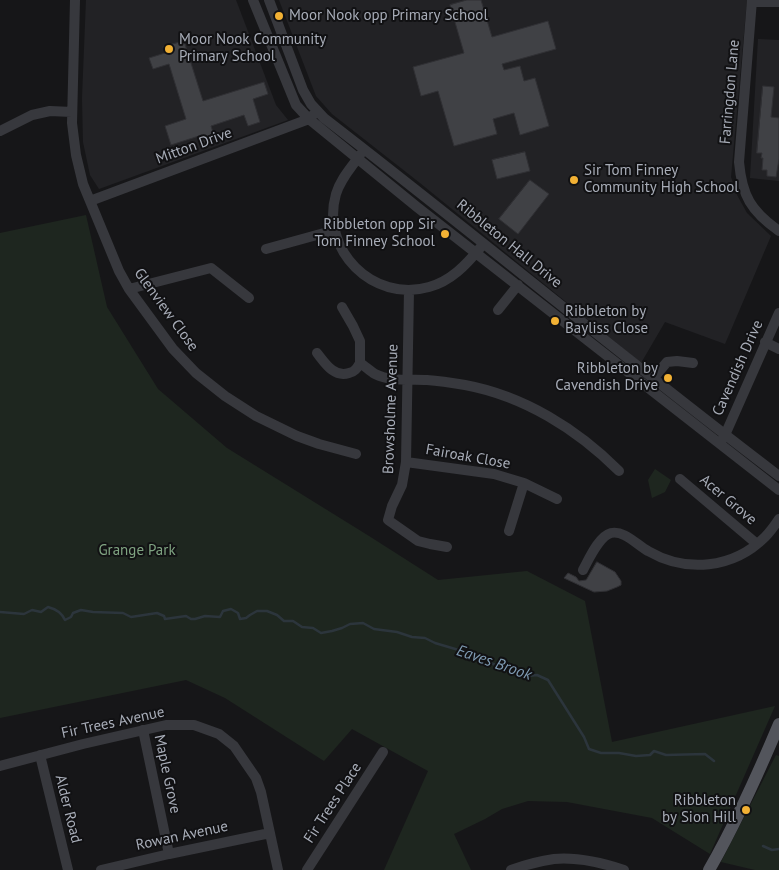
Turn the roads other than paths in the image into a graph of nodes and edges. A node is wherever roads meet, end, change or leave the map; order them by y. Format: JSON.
{"nodes":[{"id":1,"x":75,"y":0,"type":"edge"},
{"id":2,"x":253,"y":0,"type":"edge"},
{"id":3,"x":269,"y":0,"type":"edge"},
{"id":4,"x":752,"y":1,"type":"edge"},
{"id":5,"x":779,"y":2,"type":"edge"},
{"id":6,"x":317,"y":111,"type":"junction"},
{"id":7,"x":72,"y":112,"type":"junction"},
{"id":8,"x":309,"y":120,"type":"junction"},
{"id":9,"x":0,"y":131,"type":"edge"},
{"id":10,"x":363,"y":150,"type":"junction"},
{"id":11,"x":357,"y":159,"type":"junction"},
{"id":12,"x":425,"y":196,"type":"junction"},
{"id":13,"x":90,"y":201,"type":"junction"},
{"id":14,"x":417,"y":207,"type":"junction"},
{"id":15,"x":335,"y":230,"type":"junction"},
{"id":16,"x":779,"y":231,"type":"edge"},
{"id":17,"x":484,"y":243,"type":"junction"},
{"id":18,"x":266,"y":249,"type":"dead end"},
{"id":19,"x":476,"y":253,"type":"junction"},
{"id":20,"x":518,"y":285,"type":"junction"},
{"id":21,"x":129,"y":289,"type":"junction"},
{"id":22,"x":410,"y":290,"type":"junction"},
{"id":23,"x":248,"y":298,"type":"dead end"},
{"id":24,"x":342,"y":307,"type":"dead end"},
{"id":25,"x":498,"y":310,"type":"dead end"},
{"id":26,"x":779,"y":313,"type":"edge"},
{"id":27,"x":766,"y":342,"type":"junction"},
{"id":28,"x":779,"y":349,"type":"edge"},
{"id":29,"x":317,"y":353,"type":"dead end"},
{"id":30,"x":360,"y":363,"type":"junction"},
{"id":31,"x":693,"y":364,"type":"dead end"},
{"id":32,"x":637,"y":372,"type":"junction"},
{"id":33,"x":654,"y":379,"type":"junction"},
{"id":34,"x":408,"y":380,"type":"junction"},
{"id":35,"x":722,"y":439,"type":"junction"},
{"id":36,"x":356,"y":454,"type":"dead end"},
{"id":37,"x":406,"y":462,"type":"junction"},
{"id":38,"x":619,"y":471,"type":"dead end"},
{"id":39,"x":779,"y":476,"type":"edge"},
{"id":40,"x":680,"y":479,"type":"dead end"},
{"id":41,"x":524,"y":483,"type":"junction"},
{"id":42,"x":779,"y":490,"type":"edge"},
{"id":43,"x":557,"y":499,"type":"dead end"},
{"id":44,"x":779,"y":519,"type":"edge"},
{"id":45,"x":509,"y":531,"type":"dead end"},
{"id":46,"x":758,"y":544,"type":"junction"},
{"id":47,"x":447,"y":547,"type":"dead end"},
{"id":48,"x":583,"y":570,"type":"dead end"},
{"id":49,"x":779,"y":724,"type":"edge"},
{"id":50,"x":143,"y":730,"type":"junction"},
{"id":51,"x":383,"y":752,"type":"dead end"},
{"id":52,"x":40,"y":755,"type":"junction"},
{"id":53,"x":0,"y":766,"type":"edge"},
{"id":54,"x":270,"y":833,"type":"junction"},
{"id":55,"x":169,"y":854,"type":"junction"},
{"id":56,"x":68,"y":870,"type":"edge"},
{"id":57,"x":101,"y":870,"type":"edge"},
{"id":58,"x":278,"y":870,"type":"edge"},
{"id":59,"x":307,"y":870,"type":"edge"},
{"id":60,"x":511,"y":870,"type":"edge"},
{"id":61,"x":624,"y":870,"type":"edge"},
{"id":62,"x":709,"y":870,"type":"edge"}],
"edges":[{"from":1,"to":7,"type":"street","name":"Glenview Close"},
{"from":2,"to":8,"type":"street","name":"Ribbleton Hall Drive"},
{"from":3,"to":6,"type":"street","name":"Ribbleton Hall Drive"},
{"from":4,"to":5,"type":"street"},
{"from":4,"to":16,"type":"street","name":"Farringdon Lane"},
{"from":6,"to":8,"type":"street"},
{"from":6,"to":10,"type":"street","name":"Ribbleton Hall Drive"},
{"from":7,"to":9,"type":"street"},
{"from":7,"to":13,"type":"street","name":"Glenview Close"},
{"from":8,"to":11,"type":"street","name":"Ribbleton Hall Drive"},
{"from":8,"to":13,"type":"street","name":"Mitton Drive"},
{"from":10,"to":11,"type":"street"},
{"from":10,"to":12,"type":"street","name":"Ribbleton Hall Drive"},
{"from":11,"to":14,"type":"street","name":"Ribbleton Hall Drive"},
{"from":11,"to":15,"type":"street"},
{"from":12,"to":14,"type":"street"},
{"from":12,"to":17,"type":"street","name":"Ribbleton Hall Drive"},
{"from":13,"to":21,"type":"street","name":"Glenview Close"},
{"from":14,"to":19,"type":"street","name":"Ribbleton Hall Drive"},
{"from":15,"to":18,"type":"street"},
{"from":15,"to":22,"type":"street"},
{"from":17,"to":19,"type":"street"},
{"from":17,"to":32,"type":"street","name":"Ribbleton Hall Drive"},
{"from":19,"to":20,"type":"street","name":"Ribbleton Hall Drive"},
{"from":19,"to":22,"type":"street"},
{"from":20,"to":25,"type":"street","name":"Ribbleton Hall Drive"},
{"from":20,"to":32,"type":"street","name":"Ribbleton Hall Drive"},
{"from":21,"to":23,"type":"street"},
{"from":21,"to":36,"type":"street","name":"Glenview Close"},
{"from":22,"to":34,"type":"street","name":"Browsholme Avenue"},
{"from":24,"to":30,"type":"street"},
{"from":26,"to":27,"type":"street","name":"Cavendish Drive"},
{"from":27,"to":28,"type":"street"},
{"from":27,"to":35,"type":"street","name":"Cavendish Drive"},
{"from":29,"to":30,"type":"street"},
{"from":30,"to":34,"type":"street"},
{"from":31,"to":33,"type":"street"},
{"from":32,"to":33,"type":"street","name":"Ribbleton Hall Drive"},
{"from":32,"to":35,"type":"street","name":"Ribbleton Hall Drive"},
{"from":33,"to":35,"type":"street","name":"Ribbleton Hall Drive"},
{"from":34,"to":37,"type":"street","name":"Browsholme Avenue"},
{"from":34,"to":38,"type":"street"},
{"from":35,"to":39,"type":"street","name":"Ribbleton Hall Drive"},
{"from":35,"to":42,"type":"street","name":"Ribbleton Hall Drive"},
{"from":37,"to":41,"type":"street","name":"Fairoak Close"},
{"from":37,"to":47,"type":"street","name":"Browsholme Avenue"},
{"from":40,"to":46,"type":"street","name":"Acer Grove"},
{"from":41,"to":43,"type":"street","name":"Fairoak Close"},
{"from":41,"to":45,"type":"street","name":"Fairoak Close"},
{"from":44,"to":46,"type":"street"},
{"from":46,"to":48,"type":"street"},
{"from":49,"to":62,"type":"main road"},
{"from":50,"to":52,"type":"street","name":"Fir Trees Avenue"},
{"from":50,"to":54,"type":"street","name":"Fir Trees Avenue"},
{"from":50,"to":55,"type":"street","name":"Maple Grove"},
{"from":51,"to":59,"type":"street","name":"Fir Trees Place"},
{"from":52,"to":53,"type":"street","name":"Fir Trees Avenue"},
{"from":52,"to":56,"type":"street","name":"Alder Road"},
{"from":54,"to":55,"type":"street","name":"Rowan Avenue"},
{"from":54,"to":58,"type":"street","name":"Fir Trees Avenue"},
{"from":55,"to":57,"type":"street","name":"Rowan Avenue"},
{"from":60,"to":61,"type":"street"}]}
